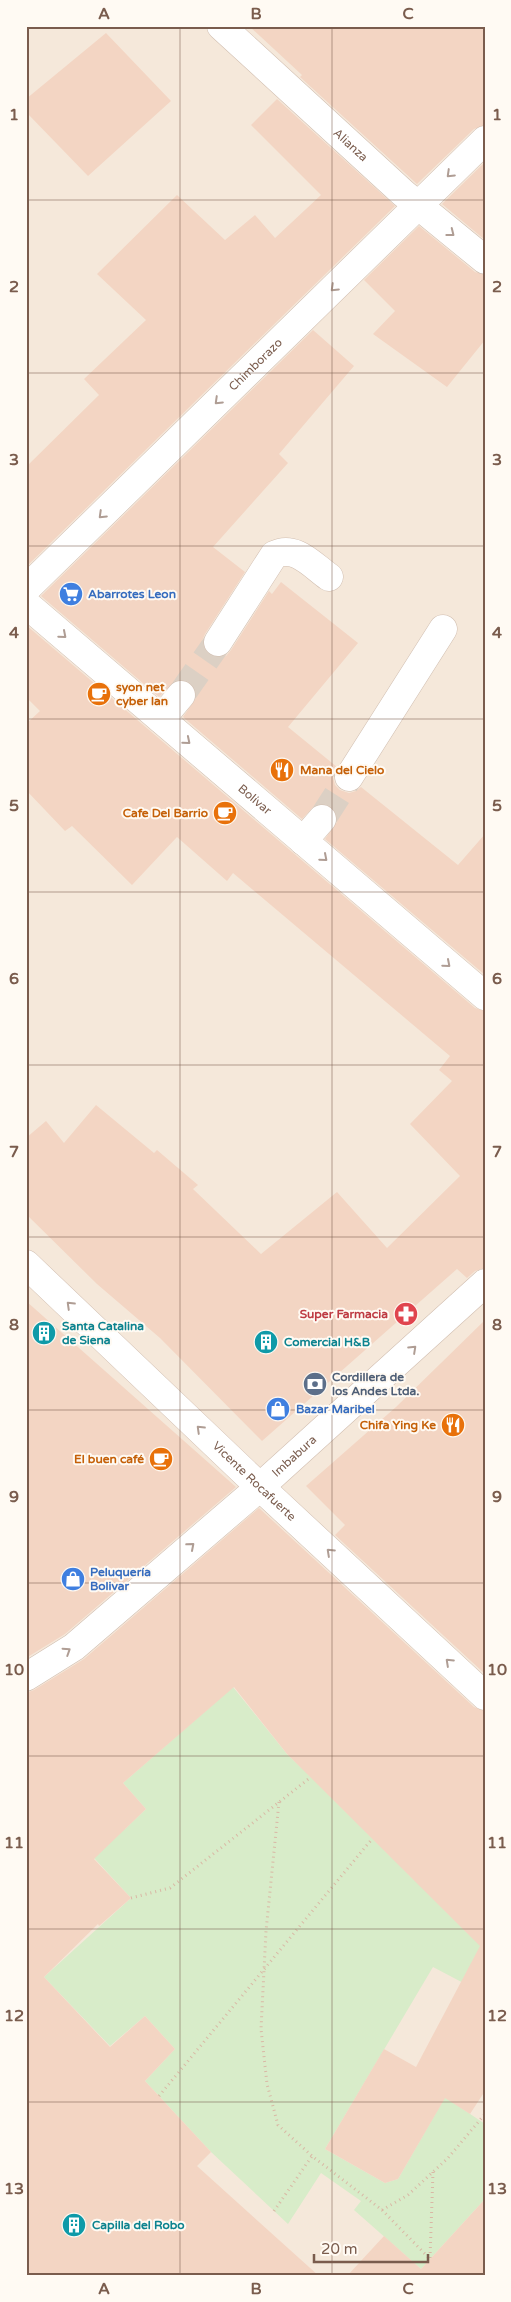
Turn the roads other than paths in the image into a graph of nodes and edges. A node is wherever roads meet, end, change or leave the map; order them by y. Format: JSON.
{"nodes":[{"id":1,"x":221,"y":26,"type":"edge"},
{"id":2,"x":485,"y":140,"type":"edge"},
{"id":3,"x":418,"y":206,"type":"junction"},
{"id":4,"x":485,"y":260,"type":"edge"},
{"id":5,"x":329,"y":577,"type":"dead end"},
{"id":6,"x":26,"y":589,"type":"edge"},
{"id":7,"x":26,"y":604,"type":"edge"},
{"id":8,"x":443,"y":629,"type":"dead end"},
{"id":9,"x":218,"y":642,"type":"tunnel mouth"},
{"id":10,"x":181,"y":695,"type":"tunnel mouth"},
{"id":11,"x":161,"y":719,"type":"junction"},
{"id":12,"x":349,"y":777,"type":"tunnel mouth"},
{"id":13,"x":322,"y":819,"type":"tunnel mouth"},
{"id":14,"x":303,"y":840,"type":"junction"},
{"id":15,"x":485,"y":996,"type":"edge"},
{"id":16,"x":26,"y":1264,"type":"edge"},
{"id":17,"x":485,"y":1282,"type":"edge"},
{"id":18,"x":260,"y":1487,"type":"junction"},
{"id":19,"x":26,"y":1677,"type":"edge"},
{"id":20,"x":485,"y":1696,"type":"edge"}],
"edges":[{"from":1,"to":3,"type":"street","name":"Alianza"},
{"from":2,"to":3,"type":"street","name":"Chimborazo","one_way":true},
{"from":3,"to":4,"type":"street","name":"Alianza","one_way":true},
{"from":3,"to":6,"type":"street","name":"Chimborazo","one_way":true},
{"from":5,"to":9,"type":"street"},
{"from":7,"to":11,"type":"street","name":"Bolívar","one_way":true},
{"from":8,"to":12,"type":"street"},
{"from":10,"to":11,"type":"street"},
{"from":11,"to":14,"type":"street","name":"Bolívar","one_way":true},
{"from":13,"to":14,"type":"street"},
{"from":14,"to":15,"type":"street","name":"Bolívar","one_way":true},
{"from":18,"to":16,"type":"street","name":"Vicente Rocafuerte","one_way":true},
{"from":18,"to":17,"type":"street","name":"Imbabura","one_way":true},
{"from":19,"to":18,"type":"street","name":"Imbabura","one_way":true},
{"from":20,"to":18,"type":"street","name":"Vicente Rocafuerte","one_way":true}]}
